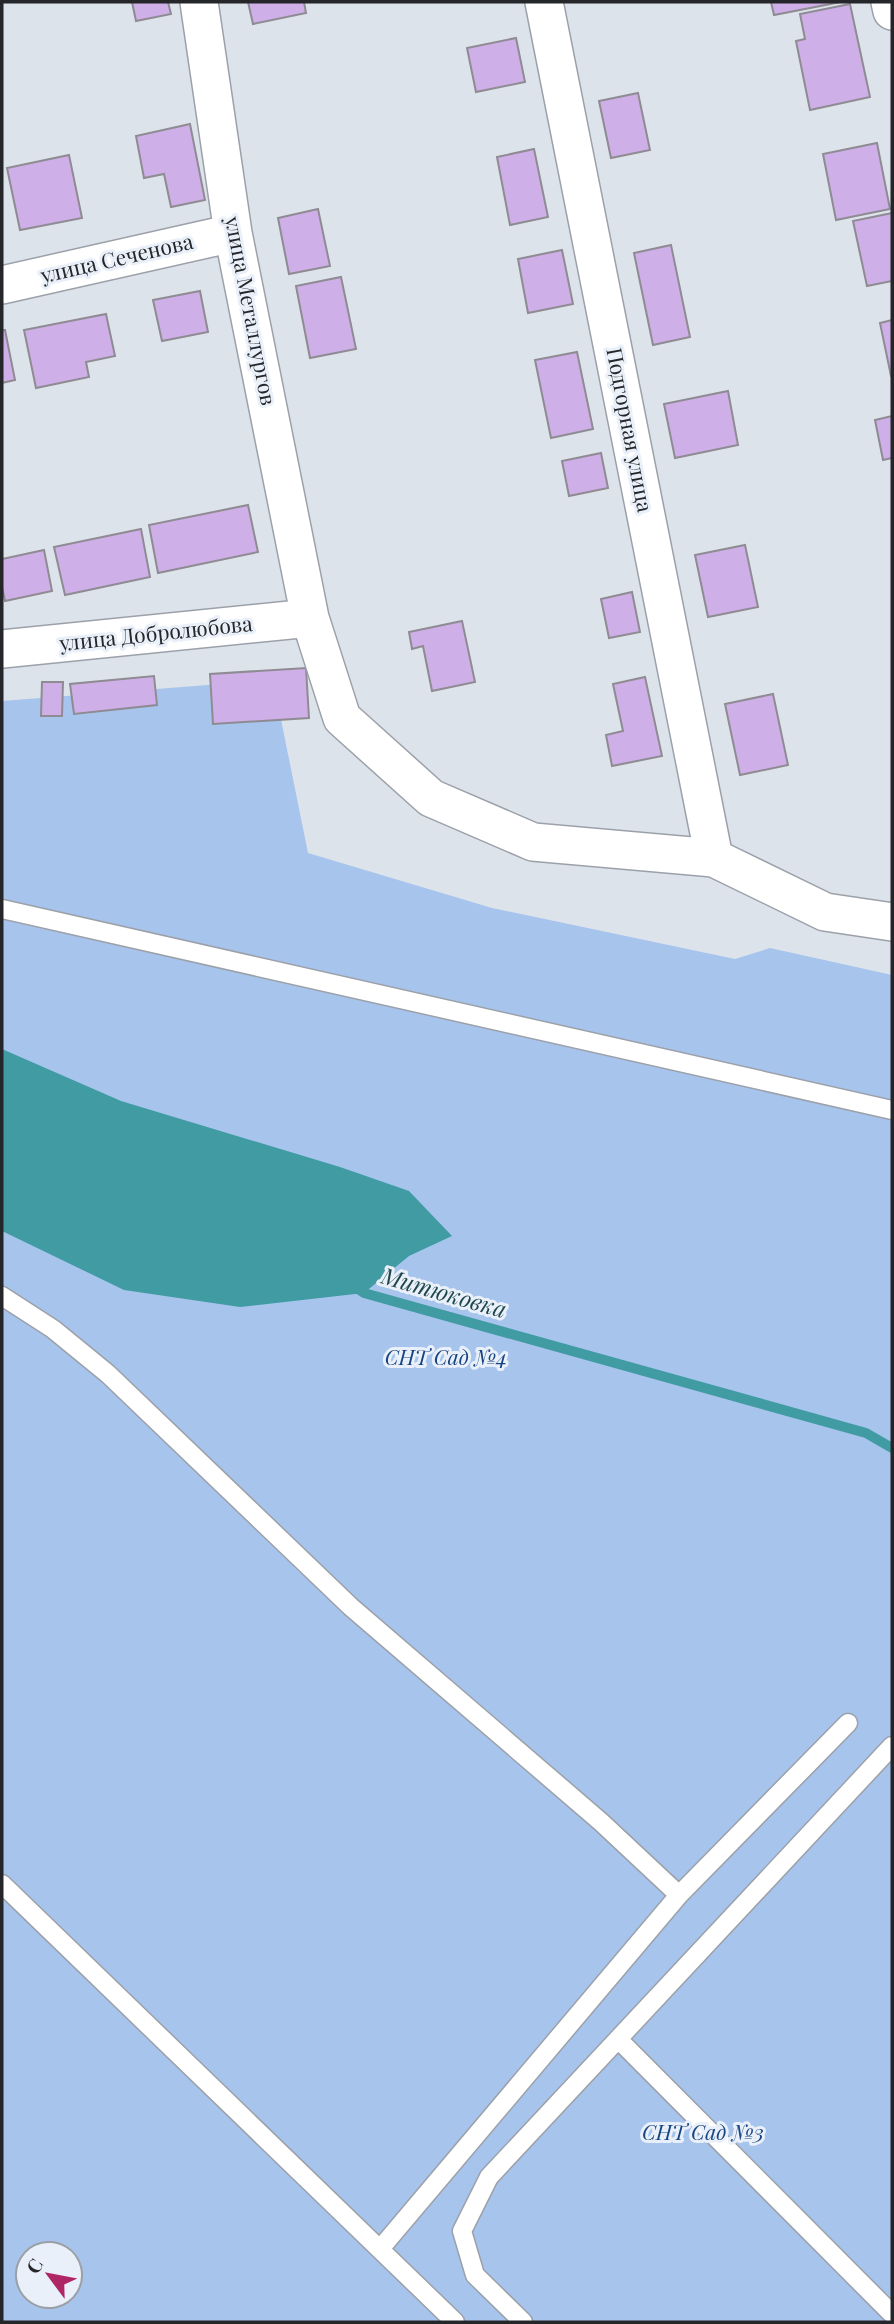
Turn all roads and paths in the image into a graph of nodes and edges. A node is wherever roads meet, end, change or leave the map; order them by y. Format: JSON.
{"nodes":[{"id":1,"x":199,"y":2,"type":"edge"},
{"id":2,"x":544,"y":2,"type":"edge"},
{"id":3,"x":890,"y":2,"type":"edge"},
{"id":4,"x":892,"y":11,"type":"edge"},
{"id":5,"x":233,"y":233,"type":"junction"},
{"id":6,"x":2,"y":285,"type":"edge"},
{"id":7,"x":310,"y":618,"type":"junction"},
{"id":8,"x":2,"y":649,"type":"edge"},
{"id":9,"x":714,"y":858,"type":"junction"},
{"id":10,"x":2,"y":909,"type":"edge"},
{"id":11,"x":892,"y":922,"type":"edge"},
{"id":12,"x":892,"y":1110,"type":"edge"},
{"id":13,"x":2,"y":1296,"type":"edge"},
{"id":14,"x":848,"y":1723,"type":"dead end"},
{"id":15,"x":892,"y":1746,"type":"edge"},
{"id":16,"x":2,"y":1884,"type":"edge"},
{"id":17,"x":679,"y":1895,"type":"junction"},
{"id":18,"x":618,"y":2039,"type":"junction"},
{"id":19,"x":380,"y":2249,"type":"junction"},
{"id":20,"x":892,"y":2314,"type":"edge"},
{"id":21,"x":455,"y":2322,"type":"edge"},
{"id":22,"x":523,"y":2322,"type":"edge"}],
"edges":[{"from":1,"to":5,"type":"street","name":"улица Металлургов"},
{"from":2,"to":9,"type":"street","name":"Подгорная улица"},
{"from":3,"to":4,"type":"street"},
{"from":5,"to":6,"type":"street","name":"улица Сеченова"},
{"from":5,"to":7,"type":"street","name":"улица Металлургов"},
{"from":7,"to":8,"type":"street","name":"улица Добролюбова"},
{"from":7,"to":9,"type":"street","name":"улица Металлургов"},
{"from":9,"to":11,"type":"street"},
{"from":10,"to":12,"type":"lane"},
{"from":13,"to":17,"type":"lane"},
{"from":14,"to":17,"type":"lane"},
{"from":15,"to":18,"type":"lane"},
{"from":16,"to":19,"type":"lane"},
{"from":17,"to":19,"type":"lane"},
{"from":18,"to":20,"type":"lane"},
{"from":18,"to":22,"type":"lane"},
{"from":19,"to":21,"type":"lane"}]}
